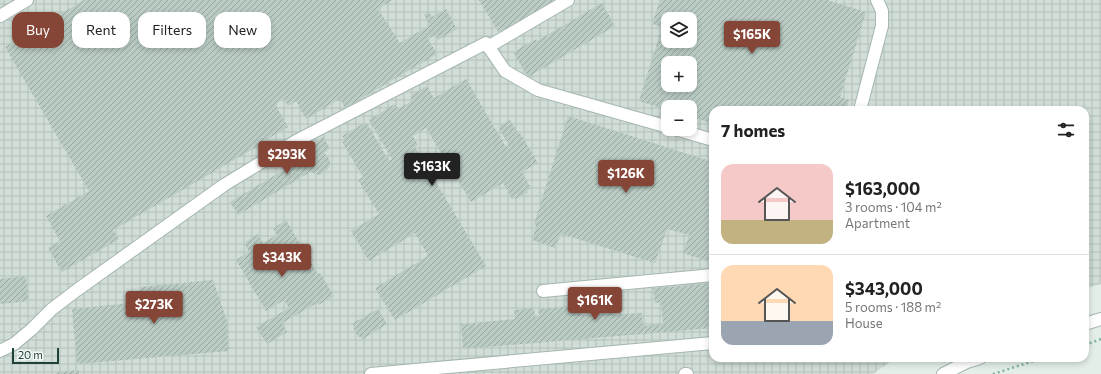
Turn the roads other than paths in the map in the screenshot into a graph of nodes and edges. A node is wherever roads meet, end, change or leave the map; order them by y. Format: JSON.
{"nodes":[{"id":1,"x":27,"y":0,"type":"edge"},
{"id":2,"x":568,"y":0,"type":"edge"},
{"id":3,"x":877,"y":0,"type":"edge"},
{"id":4,"x":0,"y":16,"type":"edge"},
{"id":5,"x":488,"y":47,"type":"junction"},
{"id":6,"x":861,"y":106,"type":"edge"},
{"id":7,"x":661,"y":125,"type":"edge"},
{"id":8,"x":697,"y":135,"type":"edge"},
{"id":9,"x":709,"y":139,"type":"edge"},
{"id":10,"x":709,"y":275,"type":"edge"},
{"id":11,"x":543,"y":292,"type":"dead end"},
{"id":12,"x":1101,"y":318,"type":"edge"},
{"id":13,"x":1089,"y":322,"type":"edge"},
{"id":14,"x":709,"y":343,"type":"edge"},
{"id":15,"x":0,"y":351,"type":"edge"},
{"id":16,"x":967,"y":362,"type":"edge"},
{"id":17,"x":371,"y":374,"type":"edge"},
{"id":18,"x":943,"y":374,"type":"edge"}],
"edges":[{"from":1,"to":4,"type":"street"},
{"from":2,"to":5,"type":"street"},
{"from":3,"to":6,"type":"street"},
{"from":5,"to":7,"type":"street"},
{"from":5,"to":15,"type":"street"},
{"from":8,"to":9,"type":"street"},
{"from":10,"to":11,"type":"street"},
{"from":12,"to":13,"type":"street"},
{"from":14,"to":17,"type":"street"},
{"from":16,"to":18,"type":"street"}]}
